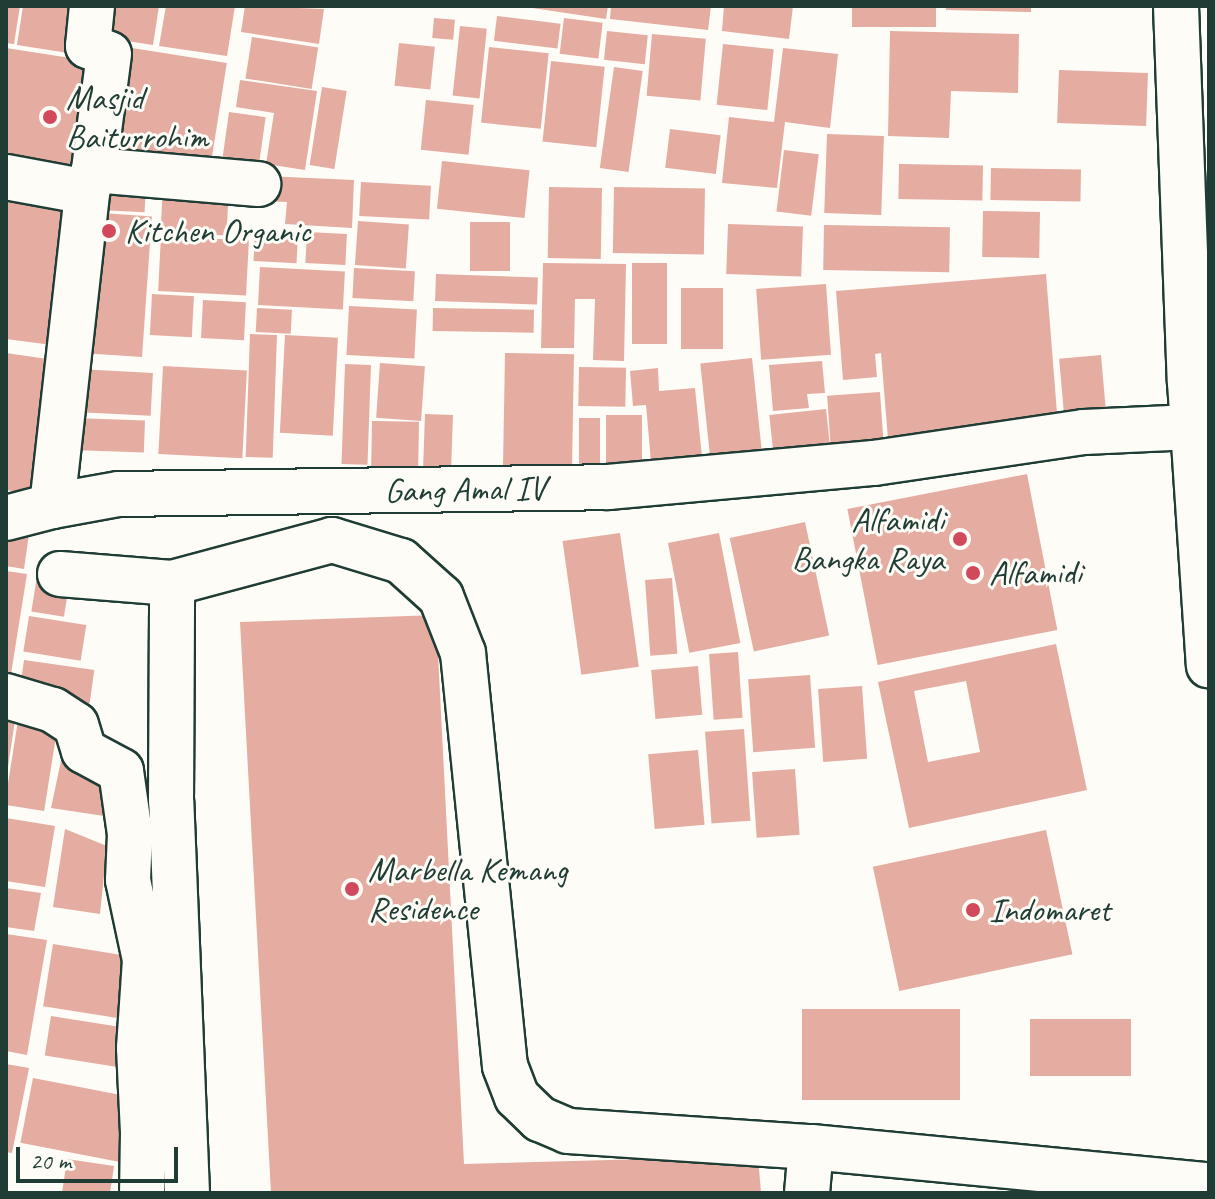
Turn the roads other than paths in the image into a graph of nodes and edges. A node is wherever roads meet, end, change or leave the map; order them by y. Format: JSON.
{"nodes":[{"id":1,"x":92,"y":6,"type":"edge"},
{"id":2,"x":1176,"y":6,"type":"edge"},
{"id":3,"x":6,"y":177,"type":"edge"},
{"id":4,"x":91,"y":181,"type":"junction"},
{"id":5,"x":258,"y":184,"type":"dead end"},
{"id":6,"x":1200,"y":382,"type":"edge"},
{"id":7,"x":1192,"y":427,"type":"junction"},
{"id":8,"x":6,"y":505,"type":"edge"},
{"id":9,"x":52,"y":506,"type":"junction"},
{"id":10,"x":6,"y":518,"type":"edge"},
{"id":11,"x":60,"y":574,"type":"dead end"},
{"id":12,"x":172,"y":583,"type":"junction"},
{"id":13,"x":1209,"y":665,"type":"edge"},
{"id":14,"x":6,"y":696,"type":"edge"},
{"id":15,"x":811,"y":1147,"type":"junction"},
{"id":16,"x":1209,"y":1185,"type":"edge"},
{"id":17,"x":142,"y":1193,"type":"edge"},
{"id":18,"x":187,"y":1193,"type":"edge"},
{"id":19,"x":807,"y":1193,"type":"edge"}],
"edges":[{"from":1,"to":4,"type":"street"},
{"from":2,"to":6,"type":"street"},
{"from":3,"to":4,"type":"street"},
{"from":4,"to":5,"type":"street"},
{"from":4,"to":9,"type":"street"},
{"from":6,"to":7,"type":"street"},
{"from":7,"to":9,"type":"street","name":"Gang Amal IV"},
{"from":7,"to":13,"type":"street"},
{"from":8,"to":9,"type":"street"},
{"from":9,"to":10,"type":"street"},
{"from":11,"to":12,"type":"street"},
{"from":12,"to":15,"type":"street"},
{"from":12,"to":18,"type":"street"},
{"from":14,"to":17,"type":"street"},
{"from":15,"to":16,"type":"street"},
{"from":15,"to":19,"type":"street"}]}
